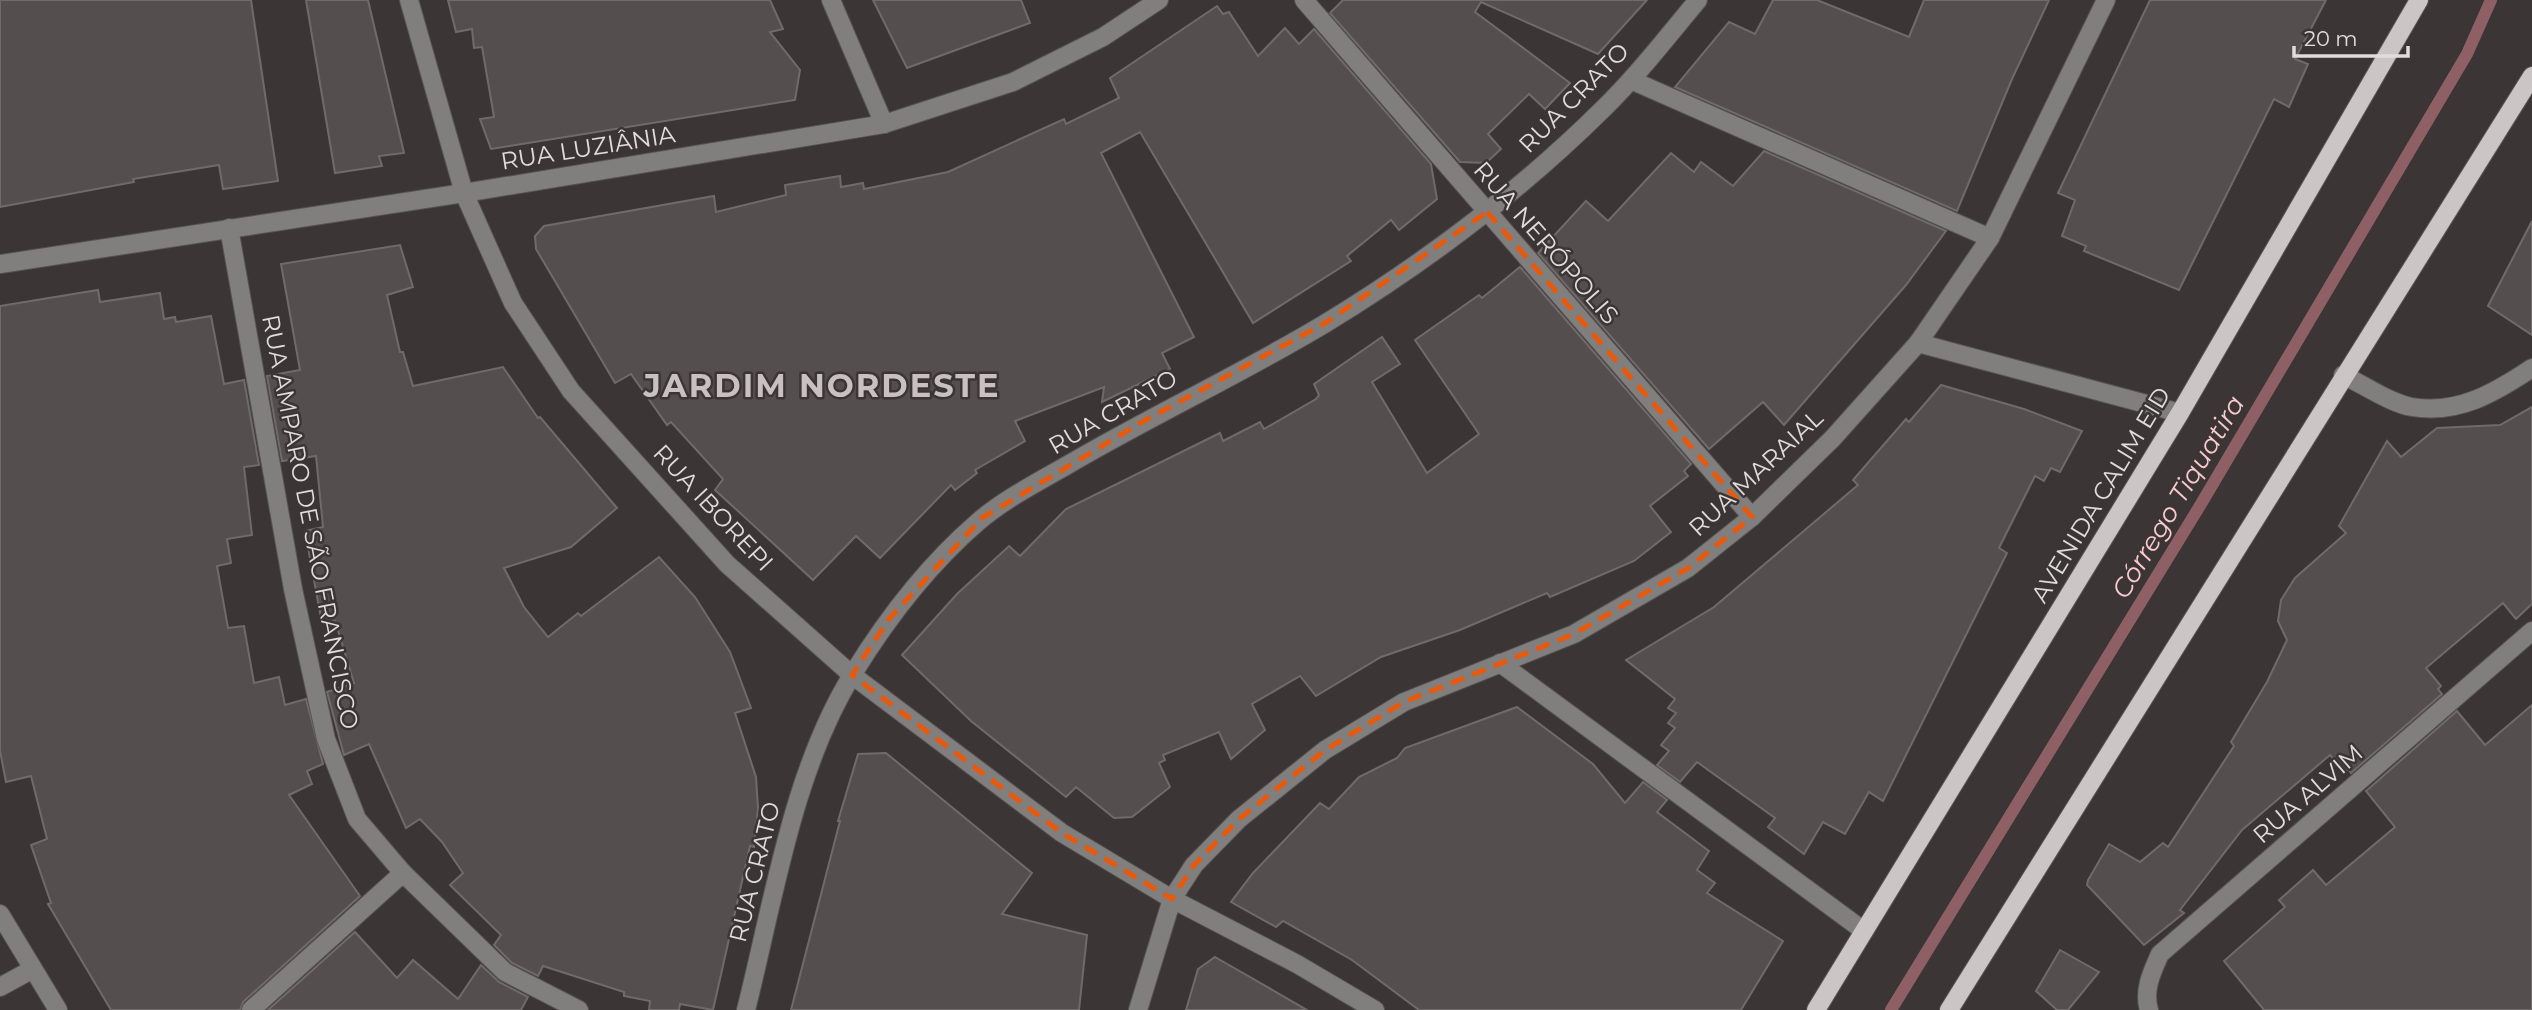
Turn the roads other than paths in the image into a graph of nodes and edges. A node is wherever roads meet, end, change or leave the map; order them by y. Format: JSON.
{"nodes":[{"id":1,"x":409,"y":0,"type":"edge"},
{"id":2,"x":831,"y":0,"type":"edge"},
{"id":3,"x":1159,"y":0,"type":"edge"},
{"id":4,"x":1304,"y":0,"type":"edge"},
{"id":5,"x":1698,"y":0,"type":"edge"},
{"id":6,"x":2106,"y":0,"type":"edge"},
{"id":7,"x":2419,"y":0,"type":"edge"},
{"id":8,"x":2532,"y":76,"type":"edge"},
{"id":9,"x":1631,"y":80,"type":"junction"},
{"id":10,"x":884,"y":124,"type":"junction"},
{"id":11,"x":464,"y":193,"type":"junction"},
{"id":12,"x":1487,"y":212,"type":"junction"},
{"id":13,"x":229,"y":228,"type":"junction"},
{"id":14,"x":1990,"y":238,"type":"junction"},
{"id":15,"x":0,"y":264,"type":"edge"},
{"id":16,"x":1918,"y":343,"type":"junction"},
{"id":17,"x":2532,"y":368,"type":"edge"},
{"id":18,"x":2343,"y":375,"type":"junction"},
{"id":19,"x":2180,"y":413,"type":"junction"},
{"id":20,"x":1752,"y":517,"type":"junction"},
{"id":21,"x":2532,"y":631,"type":"edge"},
{"id":22,"x":1500,"y":663,"type":"junction"},
{"id":23,"x":852,"y":675,"type":"junction"},
{"id":24,"x":403,"y":873,"type":"junction"},
{"id":25,"x":1172,"y":899,"type":"junction"},
{"id":26,"x":0,"y":914,"type":"edge"},
{"id":27,"x":1864,"y":931,"type":"junction"},
{"id":28,"x":33,"y":969,"type":"junction"},
{"id":29,"x":0,"y":987,"type":"edge"},
{"id":30,"x":58,"y":1010,"type":"edge"},
{"id":31,"x":251,"y":1010,"type":"edge"},
{"id":32,"x":579,"y":1010,"type":"edge"},
{"id":33,"x":746,"y":1010,"type":"edge"},
{"id":34,"x":1138,"y":1010,"type":"edge"},
{"id":35,"x":1375,"y":1010,"type":"edge"},
{"id":36,"x":1816,"y":1010,"type":"edge"},
{"id":37,"x":1948,"y":1010,"type":"edge"},
{"id":38,"x":2149,"y":1010,"type":"edge"}],
"edges":[{"from":1,"to":11,"type":"street","name":"RUA IBOREPI"},
{"from":2,"to":10,"type":"street"},
{"from":3,"to":10,"type":"street","name":"RUA LUZIÂNIA"},
{"from":4,"to":12,"type":"street","name":"RUA NERÓPOLIS"},
{"from":5,"to":9,"type":"street","name":"RUA CRATO"},
{"from":6,"to":14,"type":"street","name":"RUA MARAIAL"},
{"from":7,"to":19,"type":"main road","name":"AVENIDA CALIM EID"},
{"from":8,"to":18,"type":"main road"},
{"from":9,"to":12,"type":"street","name":"RUA CRATO"},
{"from":9,"to":14,"type":"street"},
{"from":10,"to":11,"type":"street","name":"RUA LUZIÂNIA"},
{"from":11,"to":13,"type":"street","name":"RUA LUZIÂNIA"},
{"from":11,"to":23,"type":"street","name":"RUA IBOREPI"},
{"from":12,"to":20,"type":"street","name":"RUA NERÓPOLIS"},
{"from":12,"to":23,"type":"street","name":"RUA CRATO"},
{"from":13,"to":15,"type":"street","name":"RUA LUZIÂNIA"},
{"from":13,"to":24,"type":"street","name":"RUA AMPARO DE SÃO FRANCISCO"},
{"from":14,"to":16,"type":"street","name":"RUA MARAIAL"},
{"from":16,"to":19,"type":"street"},
{"from":16,"to":20,"type":"street","name":"RUA MARAIAL"},
{"from":17,"to":18,"type":"street"},
{"from":18,"to":37,"type":"main road"},
{"from":19,"to":27,"type":"main road","name":"AVENIDA CALIM EID"},
{"from":20,"to":22,"type":"street","name":"RUA MARAIAL"},
{"from":21,"to":38,"type":"street","name":"RUA ALVIM"},
{"from":22,"to":25,"type":"street","name":"RUA MARAIAL"},
{"from":22,"to":27,"type":"street"},
{"from":23,"to":25,"type":"street","name":"RUA IBOREPI"},
{"from":23,"to":33,"type":"street","name":"RUA CRATO"},
{"from":24,"to":31,"type":"street"},
{"from":24,"to":32,"type":"street","name":"RUA AMPARO DE SÃO FRANCISCO"},
{"from":25,"to":34,"type":"street","name":"RUA MARAIAL"},
{"from":25,"to":35,"type":"street","name":"RUA IBOREPI"},
{"from":26,"to":28,"type":"street"},
{"from":27,"to":36,"type":"main road","name":"AVENIDA CALIM EID"},
{"from":28,"to":29,"type":"street"},
{"from":28,"to":30,"type":"street"}]}
